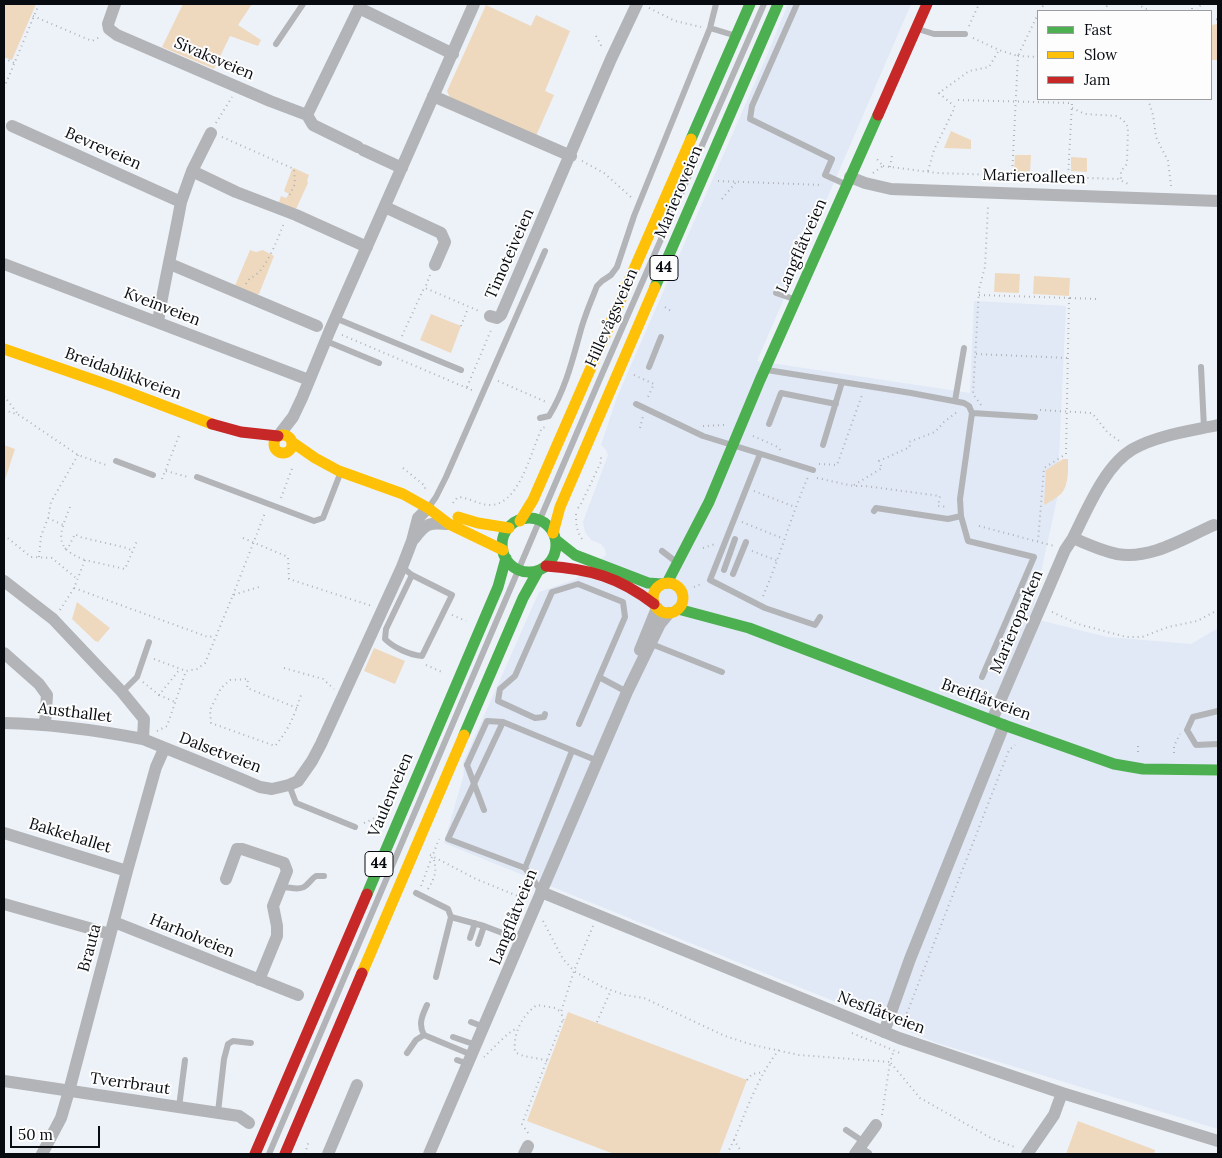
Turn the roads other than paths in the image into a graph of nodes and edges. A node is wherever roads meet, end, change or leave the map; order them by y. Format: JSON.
{"nodes":[{"id":1,"x":115,"y":4,"type":"edge"},
{"id":2,"x":303,"y":4,"type":"edge"},
{"id":3,"x":474,"y":4,"type":"edge"},
{"id":4,"x":716,"y":4,"type":"edge"},
{"id":5,"x":750,"y":4,"type":"edge"},
{"id":6,"x":764,"y":4,"type":"edge"},
{"id":7,"x":778,"y":4,"type":"edge"},
{"id":8,"x":797,"y":4,"type":"edge"},
{"id":9,"x":927,"y":4,"type":"edge"},
{"id":10,"x":357,"y":5,"type":"edge"},
{"id":11,"x":642,"y":5,"type":"edge"},
{"id":12,"x":710,"y":28,"type":"junction"},
{"id":13,"x":917,"y":28,"type":"junction"},
{"id":14,"x":965,"y":34,"type":"road end"},
{"id":15,"x":736,"y":36,"type":"junction"},
{"id":16,"x":276,"y":44,"type":"dead end"},
{"id":17,"x":453,"y":54,"type":"junction"},
{"id":18,"x":433,"y":96,"type":"junction"},
{"id":19,"x":307,"y":115,"type":"junction"},
{"id":20,"x":12,"y":126,"type":"dead end"},
{"id":21,"x":211,"y":133,"type":"road end"},
{"id":22,"x":571,"y":156,"type":"junction"},
{"id":23,"x":402,"y":168,"type":"junction"},
{"id":24,"x":192,"y":171,"type":"junction"},
{"id":25,"x":848,"y":181,"type":"junction"},
{"id":26,"x":181,"y":202,"type":"junction"},
{"id":27,"x":1217,"y":203,"type":"edge"},
{"id":28,"x":385,"y":207,"type":"junction"},
{"id":29,"x":366,"y":247,"type":"junction"},
{"id":30,"x":545,"y":251,"type":"dead end"},
{"id":31,"x":4,"y":264,"type":"edge"},
{"id":32,"x":170,"y":264,"type":"junction"},
{"id":33,"x":435,"y":265,"type":"road end"},
{"id":34,"x":776,"y":293,"type":"dead end"},
{"id":35,"x":796,"y":300,"type":"junction"},
{"id":36,"x":492,"y":317,"type":"road end"},
{"id":37,"x":335,"y":318,"type":"junction"},
{"id":38,"x":158,"y":322,"type":"junction"},
{"id":39,"x":317,"y":326,"type":"dead end"},
{"id":40,"x":662,"y":337,"type":"dead end"},
{"id":41,"x":326,"y":341,"type":"junction"},
{"id":42,"x":964,"y":348,"type":"dead end"},
{"id":43,"x":4,"y":349,"type":"edge"},
{"id":44,"x":379,"y":363,"type":"dead end"},
{"id":45,"x":649,"y":367,"type":"dead end"},
{"id":46,"x":1201,"y":367,"type":"dead end"},
{"id":47,"x":461,"y":370,"type":"dead end"},
{"id":48,"x":766,"y":370,"type":"junction"},
{"id":49,"x":309,"y":380,"type":"junction"},
{"id":50,"x":842,"y":382,"type":"junction"},
{"id":51,"x":955,"y":401,"type":"junction"},
{"id":52,"x":636,"y":404,"type":"dead end"},
{"id":53,"x":836,"y":404,"type":"junction"},
{"id":54,"x":972,"y":413,"type":"junction"},
{"id":55,"x":1035,"y":417,"type":"dead end"},
{"id":56,"x":540,"y":418,"type":"dead end"},
{"id":57,"x":769,"y":424,"type":"dead end"},
{"id":58,"x":1218,"y":425,"type":"edge"},
{"id":59,"x":1204,"y":428,"type":"junction"},
{"id":60,"x":230,"y":430,"type":"junction"},
{"id":61,"x":285,"y":438,"type":"junction"},
{"id":62,"x":823,"y":444,"type":"dead end"},
{"id":63,"x":733,"y":445,"type":"junction"},
{"id":64,"x":281,"y":451,"type":"junction"},
{"id":65,"x":760,"y":454,"type":"junction"},
{"id":66,"x":114,"y":464,"type":"road end"},
{"id":67,"x":813,"y":470,"type":"dead end"},
{"id":68,"x":340,"y":472,"type":"junction"},
{"id":69,"x":154,"y":477,"type":"road end"},
{"id":70,"x":197,"y":477,"type":"road end"},
{"id":71,"x":428,"y":508,"type":"junction"},
{"id":72,"x":874,"y":511,"type":"dead end"},
{"id":73,"x":960,"y":516,"type":"junction"},
{"id":74,"x":520,"y":521,"type":"junction"},
{"id":75,"x":540,"y":521,"type":"junction"},
{"id":76,"x":449,"y":524,"type":"junction"},
{"id":77,"x":1214,"y":525,"type":"dead end"},
{"id":78,"x":509,"y":528,"type":"junction"},
{"id":79,"x":554,"y":536,"type":"junction"},
{"id":80,"x":1073,"y":538,"type":"junction"},
{"id":81,"x":735,"y":539,"type":"dead end"},
{"id":82,"x":412,"y":541,"type":"junction"},
{"id":83,"x":746,"y":542,"type":"dead end"},
{"id":84,"x":662,"y":550,"type":"dead end"},
{"id":85,"x":505,"y":554,"type":"junction"},
{"id":86,"x":682,"y":564,"type":"junction"},
{"id":87,"x":542,"y":568,"type":"junction"},
{"id":88,"x":520,"y":570,"type":"junction"},
{"id":89,"x":724,"y":570,"type":"dead end"},
{"id":90,"x":407,"y":571,"type":"junction"},
{"id":91,"x":733,"y":574,"type":"dead end"},
{"id":92,"x":4,"y":581,"type":"edge"},
{"id":93,"x":665,"y":584,"type":"junction"},
{"id":94,"x":681,"y":592,"type":"junction"},
{"id":95,"x":665,"y":609,"type":"junction"},
{"id":96,"x":820,"y":617,"type":"dead end"},
{"id":97,"x":749,"y":628,"type":"junction"},
{"id":98,"x":149,"y":642,"type":"dead end"},
{"id":99,"x":647,"y":643,"type":"junction"},
{"id":100,"x":4,"y":653,"type":"edge"},
{"id":101,"x":722,"y":672,"type":"dead end"},
{"id":102,"x":982,"y":677,"type":"dead end"},
{"id":103,"x":599,"y":678,"type":"junction"},
{"id":104,"x":122,"y":692,"type":"junction"},
{"id":105,"x":628,"y":692,"type":"junction"},
{"id":106,"x":1218,"y":711,"type":"edge"},
{"id":107,"x":545,"y":714,"type":"dead end"},
{"id":108,"x":503,"y":722,"type":"junction"},
{"id":109,"x":4,"y":723,"type":"edge"},
{"id":110,"x":998,"y":723,"type":"junction"},
{"id":111,"x":45,"y":724,"type":"junction"},
{"id":112,"x":579,"y":724,"type":"dead end"},
{"id":113,"x":143,"y":740,"type":"junction"},
{"id":114,"x":1218,"y":744,"type":"edge"},
{"id":115,"x":164,"y":749,"type":"junction"},
{"id":116,"x":572,"y":750,"type":"junction"},
{"id":117,"x":598,"y":761,"type":"junction"},
{"id":118,"x":1214,"y":774,"type":"edge"},
{"id":119,"x":289,"y":785,"type":"junction"},
{"id":120,"x":484,"y":810,"type":"dead end"},
{"id":121,"x":355,"y":827,"type":"dead end"},
{"id":122,"x":4,"y":834,"type":"edge"},
{"id":123,"x":525,"y":868,"type":"junction"},
{"id":124,"x":127,"y":871,"type":"junction"},
{"id":125,"x":324,"y":876,"type":"dead end"},
{"id":126,"x":226,"y":879,"type":"dead end"},
{"id":127,"x":280,"y":887,"type":"junction"},
{"id":128,"x":541,"y":892,"type":"junction"},
{"id":129,"x":416,"y":893,"type":"dead end"},
{"id":130,"x":4,"y":904,"type":"edge"},
{"id":131,"x":451,"y":917,"type":"junction"},
{"id":132,"x":475,"y":923,"type":"junction"},
{"id":133,"x":484,"y":926,"type":"junction"},
{"id":134,"x":112,"y":928,"type":"junction"},
{"id":135,"x":470,"y":938,"type":"dead end"},
{"id":136,"x":521,"y":940,"type":"junction"},
{"id":137,"x":478,"y":944,"type":"dead end"},
{"id":138,"x":436,"y":977,"type":"dead end"},
{"id":139,"x":259,"y":980,"type":"junction"},
{"id":140,"x":298,"y":995,"type":"dead end"},
{"id":141,"x":427,"y":1005,"type":"dead end"},
{"id":142,"x":471,"y":1022,"type":"dead end"},
{"id":143,"x":484,"y":1027,"type":"junction"},
{"id":144,"x":884,"y":1032,"type":"junction"},
{"id":145,"x":424,"y":1035,"type":"junction"},
{"id":146,"x":453,"y":1037,"type":"dead end"},
{"id":147,"x":251,"y":1043,"type":"dead end"},
{"id":148,"x":407,"y":1054,"type":"dead end"},
{"id":149,"x":468,"y":1056,"type":"junction"},
{"id":150,"x":185,"y":1060,"type":"dead end"},
{"id":151,"x":4,"y":1081,"type":"edge"},
{"id":152,"x":358,"y":1085,"type":"dead end"},
{"id":153,"x":69,"y":1091,"type":"junction"},
{"id":154,"x":1062,"y":1093,"type":"junction"},
{"id":155,"x":179,"y":1107,"type":"junction"},
{"id":156,"x":221,"y":1116,"type":"junction"},
{"id":157,"x":249,"y":1123,"type":"dead end"},
{"id":158,"x":876,"y":1125,"type":"road end"},
{"id":159,"x":846,"y":1130,"type":"dead end"},
{"id":160,"x":1218,"y":1141,"type":"edge"},
{"id":161,"x":862,"y":1149,"type":"edge"},
{"id":162,"x":42,"y":1154,"type":"edge"},
{"id":163,"x":256,"y":1154,"type":"edge"},
{"id":164,"x":269,"y":1154,"type":"edge"},
{"id":165,"x":285,"y":1154,"type":"edge"},
{"id":166,"x":328,"y":1154,"type":"edge"},
{"id":167,"x":429,"y":1154,"type":"edge"},
{"id":168,"x":1028,"y":1154,"type":"edge"}],
"edges":[{"from":1,"to":19,"type":"street","name":"Sivaksveien"},
{"from":2,"to":16,"type":"lane"},
{"from":3,"to":17,"type":"street"},
{"from":4,"to":12,"type":"lane"},
{"from":5,"to":15,"type":"main road","name":"Marieroveien","number":"44"},
{"from":6,"to":75,"type":"lane","name":"Hillevågsveien"},
{"from":7,"to":79,"type":"main road","name":"Marieroveien","number":"44"},
{"from":8,"to":25,"type":"lane"},
{"from":9,"to":13,"type":"main road","name":"Langflåtveien"},
{"from":10,"to":17,"type":"street"},
{"from":10,"to":19,"type":"street"},
{"from":11,"to":22,"type":"street","name":"Timoteiveien"},
{"from":12,"to":15,"type":"lane"},
{"from":12,"to":56,"type":"lane"},
{"from":13,"to":14,"type":"lane"},
{"from":13,"to":25,"type":"main road","name":"Langflåtveien"},
{"from":15,"to":74,"type":"main road","name":"Marieroveien","number":"44"},
{"from":17,"to":18,"type":"street"},
{"from":18,"to":22,"type":"street"},
{"from":18,"to":23,"type":"street"},
{"from":19,"to":23,"type":"street","name":"Sivaksveien"},
{"from":20,"to":26,"type":"street","name":"Bevreveien"},
{"from":21,"to":24,"type":"street"},
{"from":22,"to":36,"type":"street","name":"Timoteiveien"},
{"from":23,"to":28,"type":"street"},
{"from":24,"to":26,"type":"street"},
{"from":24,"to":29,"type":"street"},
{"from":25,"to":27,"type":"street","name":"Marieroalleen"},
{"from":25,"to":35,"type":"main road","name":"Langflåtveien"},
{"from":26,"to":32,"type":"street"},
{"from":28,"to":29,"type":"street"},
{"from":28,"to":33,"type":"street"},
{"from":29,"to":37,"type":"street"},
{"from":30,"to":71,"type":"lane"},
{"from":31,"to":38,"type":"street","name":"Kveinveien"},
{"from":32,"to":38,"type":"street"},
{"from":32,"to":39,"type":"street"},
{"from":34,"to":35,"type":"lane"},
{"from":35,"to":48,"type":"main road","name":"Langflåtveien"},
{"from":37,"to":41,"type":"street"},
{"from":37,"to":47,"type":"lane"},
{"from":38,"to":49,"type":"street","name":"Kveinveien"},
{"from":40,"to":45,"type":"lane"},
{"from":41,"to":44,"type":"lane"},
{"from":41,"to":49,"type":"street"},
{"from":42,"to":51,"type":"lane"},
{"from":43,"to":60,"type":"main road","name":"Breidablikkveien"},
{"from":46,"to":59,"type":"lane"},
{"from":48,"to":50,"type":"lane"},
{"from":48,"to":63,"type":"main road","name":"Langflåtveien"},
{"from":49,"to":61,"type":"street"},
{"from":50,"to":51,"type":"lane"},
{"from":50,"to":53,"type":"lane"},
{"from":51,"to":54,"type":"lane"},
{"from":52,"to":63,"type":"lane"},
{"from":53,"to":57,"type":"lane"},
{"from":53,"to":62,"type":"lane"},
{"from":54,"to":55,"type":"lane"},
{"from":54,"to":73,"type":"lane"},
{"from":58,"to":59,"type":"street","name":"Marieroparken"},
{"from":59,"to":80,"type":"street","name":"Marieroparken"},
{"from":60,"to":61,"type":"main road","name":"Breidablikkveien"},
{"from":60,"to":64,"type":"main road","name":"Breidablikkveien"},
{"from":61,"to":64,"type":"main road"},
{"from":61,"to":64,"type":"main road"},
{"from":61,"to":68,"type":"main road","name":"Breidablikkveien"},
{"from":63,"to":65,"type":"lane"},
{"from":63,"to":86,"type":"main road","name":"Langflåtveien"},
{"from":64,"to":68,"type":"main road","name":"Breidablikkveien"},
{"from":65,"to":67,"type":"lane"},
{"from":65,"to":96,"type":"lane"},
{"from":66,"to":69,"type":"lane"},
{"from":68,"to":70,"type":"lane"},
{"from":68,"to":71,"type":"main road","name":"Breidablikkveien"},
{"from":71,"to":76,"type":"main road","name":"Breidablikkveien"},
{"from":71,"to":78,"type":"main road","name":"Breidablikkveien"},
{"from":71,"to":82,"type":"street"},
{"from":72,"to":73,"type":"lane"},
{"from":73,"to":102,"type":"lane"},
{"from":74,"to":75,"type":"main road"},
{"from":74,"to":78,"type":"main road","number":"44"},
{"from":75,"to":79,"type":"main road"},
{"from":75,"to":88,"type":"lane","name":"Hillevågsveien"},
{"from":76,"to":82,"type":"street"},
{"from":76,"to":85,"type":"main road","name":"Breidablikkveien"},
{"from":77,"to":80,"type":"street"},
{"from":78,"to":85,"type":"main road","number":"44"},
{"from":79,"to":87,"type":"main road","number":"44"},
{"from":79,"to":93,"type":"main road"},
{"from":80,"to":110,"type":"street","name":"Marieroparken"},
{"from":81,"to":89,"type":"lane"},
{"from":82,"to":90,"type":"street"},
{"from":83,"to":91,"type":"lane"},
{"from":84,"to":86,"type":"lane"},
{"from":85,"to":88,"type":"main road","name":"Breidablikkveien"},
{"from":85,"to":163,"type":"main road","name":"Vaulenveien","number":"44"},
{"from":86,"to":93,"type":"main road","name":"Langflåtveien"},
{"from":86,"to":94,"type":"main road","name":"Langflåtveien"},
{"from":87,"to":88,"type":"main road","name":"Breiflåtveien"},
{"from":87,"to":95,"type":"main road","name":"Breiflåtveien"},
{"from":87,"to":165,"type":"main road","number":"44"},
{"from":88,"to":164,"type":"lane","name":"Hillevågsveien"},
{"from":90,"to":90,"type":"lane"},
{"from":90,"to":119,"type":"street"},
{"from":92,"to":104,"type":"street"},
{"from":93,"to":94,"type":"main road"},
{"from":93,"to":95,"type":"main road"},
{"from":94,"to":95,"type":"main road"},
{"from":94,"to":97,"type":"main road","name":"Breiflåtveien"},
{"from":95,"to":97,"type":"main road","name":"Breiflåtveien"},
{"from":95,"to":99,"type":"street","name":"Langflåtveien"},
{"from":97,"to":110,"type":"main road","name":"Breiflåtveien"},
{"from":98,"to":104,"type":"lane"},
{"from":99,"to":101,"type":"lane"},
{"from":99,"to":105,"type":"street","name":"Langflåtveien"},
{"from":100,"to":111,"type":"street"},
{"from":103,"to":105,"type":"lane"},
{"from":103,"to":107,"type":"lane"},
{"from":103,"to":112,"type":"lane"},
{"from":104,"to":113,"type":"street"},
{"from":105,"to":117,"type":"street","name":"Langflåtveien"},
{"from":106,"to":114,"type":"lane"},
{"from":108,"to":116,"type":"lane"},
{"from":108,"to":120,"type":"lane","bridge":true},
{"from":108,"to":123,"type":"lane"},
{"from":109,"to":111,"type":"street","name":"Austhallet"},
{"from":110,"to":118,"type":"main road","name":"Breiflåtveien"},
{"from":110,"to":144,"type":"street","name":"Marieroparken"},
{"from":111,"to":113,"type":"street","name":"Austhallet"},
{"from":113,"to":115,"type":"street","name":"Dalsetveien"},
{"from":115,"to":119,"type":"street","name":"Dalsetveien"},
{"from":115,"to":124,"type":"street","name":"Brauta"},
{"from":116,"to":117,"type":"lane"},
{"from":116,"to":123,"type":"lane"},
{"from":117,"to":128,"type":"street","name":"Langflåtveien"},
{"from":119,"to":121,"type":"lane"},
{"from":122,"to":124,"type":"street","name":"Bakkehallet"},
{"from":123,"to":128,"type":"lane"},
{"from":124,"to":134,"type":"street","name":"Brauta"},
{"from":125,"to":127,"type":"lane"},
{"from":126,"to":127,"type":"street"},
{"from":127,"to":139,"type":"street"},
{"from":128,"to":136,"type":"street","name":"Langflåtveien"},
{"from":128,"to":144,"type":"street","name":"Nesflåtveien"},
{"from":129,"to":131,"type":"lane"},
{"from":130,"to":134,"type":"street","name":"Harholveien"},
{"from":131,"to":132,"type":"lane"},
{"from":131,"to":138,"type":"lane"},
{"from":132,"to":133,"type":"lane"},
{"from":132,"to":135,"type":"lane"},
{"from":133,"to":136,"type":"lane"},
{"from":133,"to":137,"type":"lane"},
{"from":134,"to":139,"type":"street","name":"Harholveien"},
{"from":134,"to":153,"type":"street","name":"Brauta"},
{"from":136,"to":143,"type":"street","name":"Langflåtveien"},
{"from":139,"to":140,"type":"street","name":"Harholveien"},
{"from":141,"to":145,"type":"lane"},
{"from":142,"to":143,"type":"lane"},
{"from":143,"to":149,"type":"street","name":"Langflåtveien"},
{"from":144,"to":154,"type":"street","name":"Nesflåtveien"},
{"from":145,"to":148,"type":"lane"},
{"from":145,"to":149,"type":"lane"},
{"from":146,"to":149,"type":"lane"},
{"from":147,"to":156,"type":"lane"},
{"from":149,"to":167,"type":"street","name":"Langflåtveien"},
{"from":150,"to":155,"type":"lane"},
{"from":151,"to":153,"type":"street","name":"Tverrbraut"},
{"from":152,"to":166,"type":"street"},
{"from":153,"to":155,"type":"street","name":"Tverrbraut"},
{"from":153,"to":162,"type":"street","name":"Brauta"},
{"from":154,"to":160,"type":"street","name":"Nesflåtveien"},
{"from":154,"to":168,"type":"street"},
{"from":155,"to":156,"type":"street","name":"Tverrbraut"},
{"from":156,"to":157,"type":"street","name":"Tverrbraut"},
{"from":158,"to":161,"type":"street"},
{"from":159,"to":161,"type":"lane"}]}
